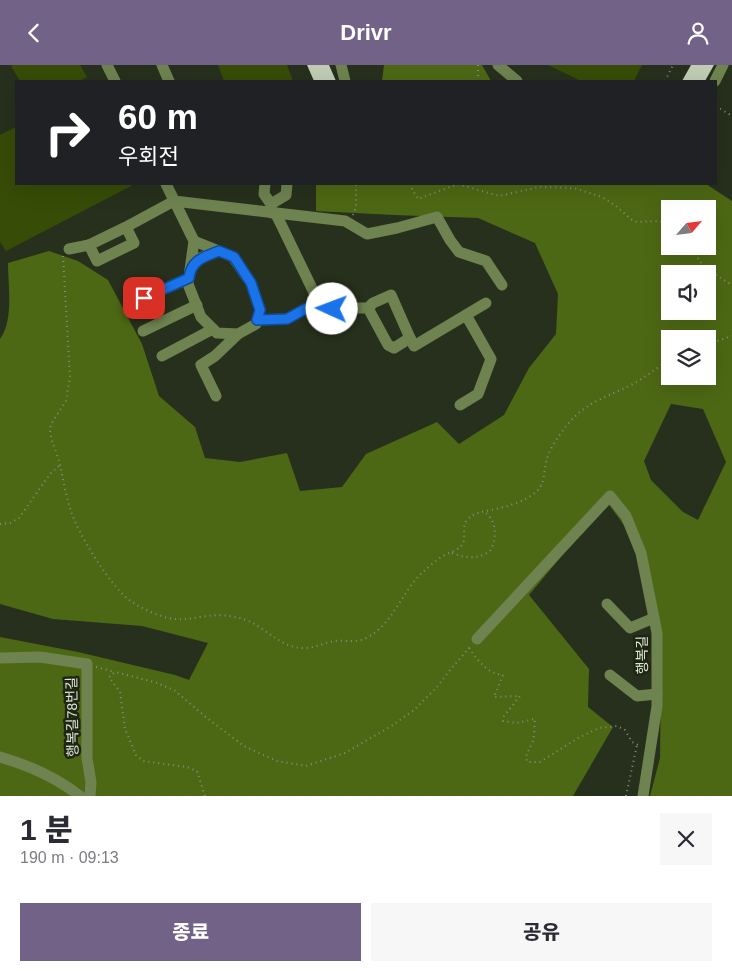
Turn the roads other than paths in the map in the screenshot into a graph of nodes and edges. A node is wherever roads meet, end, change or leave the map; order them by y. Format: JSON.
{"nodes":[{"id":1,"x":107,"y":65,"type":"edge"},
{"id":2,"x":162,"y":65,"type":"edge"},
{"id":3,"x":341,"y":65,"type":"edge"},
{"id":4,"x":498,"y":65,"type":"edge"},
{"id":5,"x":723,"y":65,"type":"edge"},
{"id":6,"x":114,"y":80,"type":"edge"},
{"id":7,"x":169,"y":80,"type":"edge"},
{"id":8,"x":345,"y":80,"type":"edge"},
{"id":9,"x":516,"y":80,"type":"edge"},
{"id":10,"x":716,"y":80,"type":"edge"},
{"id":11,"x":166,"y":185,"type":"edge"},
{"id":12,"x":265,"y":185,"type":"edge"},
{"id":13,"x":287,"y":185,"type":"edge"},
{"id":14,"x":174,"y":201,"type":"junction"},
{"id":15,"x":273,"y":210,"type":"junction"},
{"id":16,"x":126,"y":227,"type":"junction"},
{"id":17,"x":194,"y":241,"type":"junction"},
{"id":18,"x":89,"y":245,"type":"junction"},
{"id":19,"x":69,"y":249,"type":"road end"},
{"id":20,"x":219,"y":251,"type":"junction"},
{"id":21,"x":189,"y":274,"type":"junction"},
{"id":22,"x":502,"y":285,"type":"dead end"},
{"id":23,"x":486,"y":303,"type":"dead end"},
{"id":24,"x":129,"y":305,"type":"dead end"},
{"id":25,"x":196,"y":305,"type":"junction"},
{"id":26,"x":321,"y":307,"type":"junction"},
{"id":27,"x":368,"y":308,"type":"junction"},
{"id":28,"x":466,"y":315,"type":"junction"},
{"id":29,"x":257,"y":320,"type":"junction"},
{"id":30,"x":213,"y":329,"type":"junction"},
{"id":31,"x":143,"y":331,"type":"dead end"},
{"id":32,"x":238,"y":334,"type":"junction"},
{"id":33,"x":410,"y":338,"type":"junction"},
{"id":34,"x":162,"y":356,"type":"dead end"},
{"id":35,"x":216,"y":396,"type":"dead end"},
{"id":36,"x":460,"y":405,"type":"dead end"},
{"id":37,"x":608,"y":604,"type":"dead end"},
{"id":38,"x":654,"y":619,"type":"junction"},
{"id":39,"x":477,"y":639,"type":"dead end"},
{"id":40,"x":0,"y":658,"type":"edge"},
{"id":41,"x":610,"y":675,"type":"dead end"},
{"id":42,"x":657,"y":694,"type":"junction"},
{"id":43,"x":0,"y":757,"type":"edge"},
{"id":44,"x":80,"y":796,"type":"edge"},
{"id":45,"x":90,"y":796,"type":"edge"},
{"id":46,"x":643,"y":796,"type":"edge"}],
"edges":[{"from":1,"to":6,"type":"street"},
{"from":2,"to":7,"type":"street"},
{"from":3,"to":8,"type":"street"},
{"from":4,"to":9,"type":"street"},
{"from":5,"to":10,"type":"street"},
{"from":11,"to":14,"type":"street"},
{"from":12,"to":15,"type":"street"},
{"from":13,"to":15,"type":"street"},
{"from":14,"to":15,"type":"street"},
{"from":14,"to":16,"type":"street"},
{"from":14,"to":17,"type":"street"},
{"from":15,"to":22,"type":"street"},
{"from":15,"to":26,"type":"street"},
{"from":16,"to":18,"type":"street"},
{"from":16,"to":18,"type":"street"},
{"from":17,"to":20,"type":"street"},
{"from":17,"to":21,"type":"street"},
{"from":18,"to":19,"type":"street"},
{"from":20,"to":21,"type":"street"},
{"from":20,"to":29,"type":"street"},
{"from":21,"to":24,"type":"street"},
{"from":21,"to":25,"type":"street"},
{"from":23,"to":28,"type":"street"},
{"from":25,"to":30,"type":"street"},
{"from":25,"to":31,"type":"street"},
{"from":26,"to":27,"type":"street"},
{"from":26,"to":29,"type":"street"},
{"from":27,"to":33,"type":"street"},
{"from":27,"to":33,"type":"street"},
{"from":28,"to":33,"type":"street"},
{"from":28,"to":36,"type":"street"},
{"from":29,"to":32,"type":"street"},
{"from":30,"to":32,"type":"street"},
{"from":30,"to":34,"type":"street"},
{"from":32,"to":35,"type":"street"},
{"from":37,"to":38,"type":"street"},
{"from":38,"to":39,"type":"street","name":"행복길"},
{"from":38,"to":42,"type":"street","name":"행복길"},
{"from":40,"to":45,"type":"street","name":"행복길78번길"},
{"from":41,"to":42,"type":"street"},
{"from":42,"to":46,"type":"street","name":"행복길"},
{"from":43,"to":44,"type":"street"}]}
